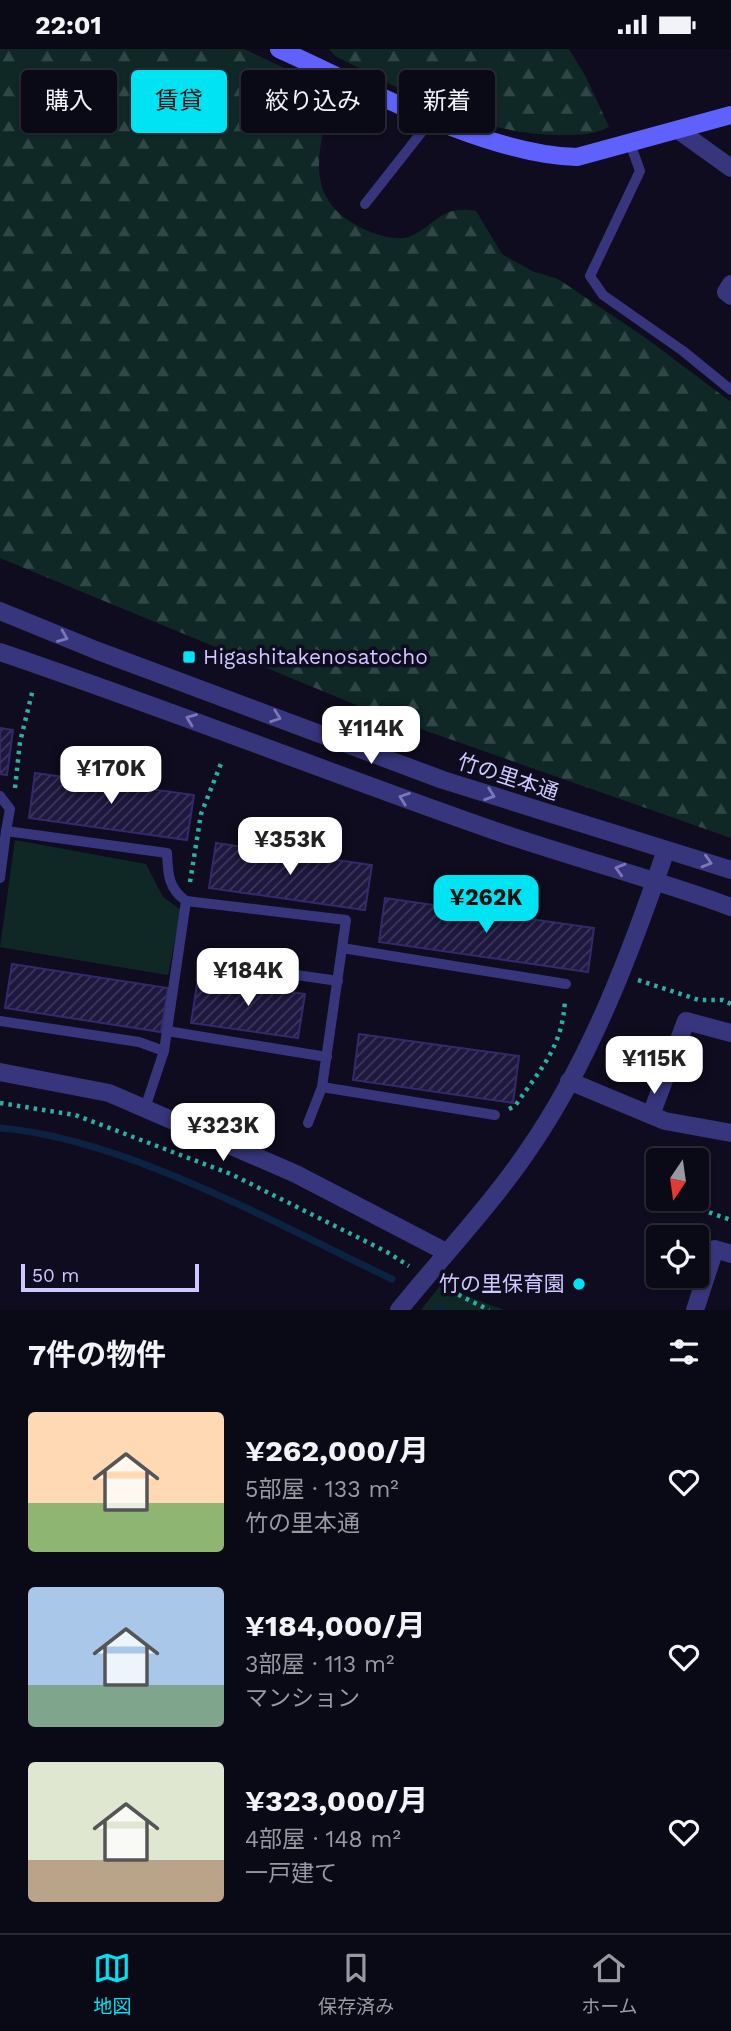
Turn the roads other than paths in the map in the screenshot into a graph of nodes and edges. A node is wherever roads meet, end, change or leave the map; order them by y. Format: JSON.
{"nodes":[{"id":1,"x":279,"y":49,"type":"edge"},
{"id":2,"x":399,"y":104,"type":"edge"},
{"id":3,"x":731,"y":115,"type":"edge"},
{"id":4,"x":678,"y":130,"type":"junction"},
{"id":5,"x":421,"y":133,"type":"edge"},
{"id":6,"x":474,"y":133,"type":"edge"},
{"id":7,"x":631,"y":143,"type":"junction"},
{"id":8,"x":731,"y":168,"type":"edge"},
{"id":9,"x":365,"y":204,"type":"dead end"},
{"id":10,"x":731,"y":284,"type":"edge"},
{"id":11,"x":731,"y":296,"type":"edge"},
{"id":12,"x":731,"y":390,"type":"edge"},
{"id":13,"x":0,"y":611,"type":"edge"},
{"id":14,"x":0,"y":652,"type":"edge"},
{"id":15,"x":0,"y":796,"type":"edge"},
{"id":16,"x":6,"y":831,"type":"junction"},
{"id":17,"x":666,"y":850,"type":"junction"},
{"id":18,"x":731,"y":870,"type":"edge"},
{"id":19,"x":0,"y":878,"type":"edge"},
{"id":20,"x":656,"y":880,"type":"junction"},
{"id":21,"x":186,"y":901,"type":"junction"},
{"id":22,"x":731,"y":907,"type":"edge"},
{"id":23,"x":342,"y":948,"type":"junction"},
{"id":24,"x":215,"y":963,"type":"dead end"},
{"id":25,"x":338,"y":981,"type":"junction"},
{"id":26,"x":566,"y":984,"type":"road end"},
{"id":27,"x":0,"y":1021,"type":"edge"},
{"id":28,"x":167,"y":1031,"type":"junction"},
{"id":29,"x":731,"y":1033,"type":"edge"},
{"id":30,"x":164,"y":1051,"type":"junction"},
{"id":31,"x":327,"y":1057,"type":"junction"},
{"id":32,"x":0,"y":1072,"type":"edge"},
{"id":33,"x":569,"y":1081,"type":"junction"},
{"id":34,"x":322,"y":1087,"type":"junction"},
{"id":35,"x":145,"y":1108,"type":"junction"},
{"id":36,"x":495,"y":1115,"type":"road end"},
{"id":37,"x":651,"y":1115,"type":"junction"},
{"id":38,"x":308,"y":1123,"type":"dead end"},
{"id":39,"x":731,"y":1133,"type":"edge"},
{"id":40,"x":446,"y":1252,"type":"junction"},
{"id":41,"x":731,"y":1254,"type":"edge"},
{"id":42,"x":399,"y":1310,"type":"edge"},
{"id":43,"x":695,"y":1310,"type":"edge"}],
"edges":[{"from":1,"to":2,"type":"main road"},
{"from":3,"to":4,"type":"main road"},
{"from":4,"to":7,"type":"main road"},
{"from":4,"to":8,"type":"street"},
{"from":5,"to":9,"type":"lane"},
{"from":6,"to":7,"type":"main road"},
{"from":7,"to":12,"type":"lane"},
{"from":10,"to":11,"type":"street"},
{"from":13,"to":17,"type":"street","name":"竹の里本通","one_way":true},
{"from":20,"to":14,"type":"street","one_way":true},
{"from":15,"to":16,"type":"lane"},
{"from":16,"to":19,"type":"lane"},
{"from":16,"to":21,"type":"lane"},
{"from":17,"to":18,"type":"street","name":"竹の里本通","one_way":true},
{"from":17,"to":20,"type":"street"},
{"from":20,"to":22,"type":"street"},
{"from":20,"to":33,"type":"street"},
{"from":21,"to":23,"type":"lane"},
{"from":21,"to":28,"type":"lane"},
{"from":23,"to":25,"type":"lane"},
{"from":23,"to":26,"type":"lane"},
{"from":24,"to":25,"type":"lane"},
{"from":25,"to":31,"type":"lane"},
{"from":27,"to":30,"type":"lane"},
{"from":28,"to":30,"type":"lane"},
{"from":28,"to":31,"type":"lane"},
{"from":29,"to":37,"type":"street"},
{"from":30,"to":35,"type":"lane"},
{"from":31,"to":34,"type":"lane"},
{"from":32,"to":35,"type":"street"},
{"from":33,"to":37,"type":"street"},
{"from":33,"to":40,"type":"street"},
{"from":34,"to":36,"type":"lane"},
{"from":34,"to":38,"type":"lane"},
{"from":35,"to":40,"type":"street"},
{"from":37,"to":39,"type":"street"},
{"from":40,"to":42,"type":"street"},
{"from":41,"to":43,"type":"street"}]}
